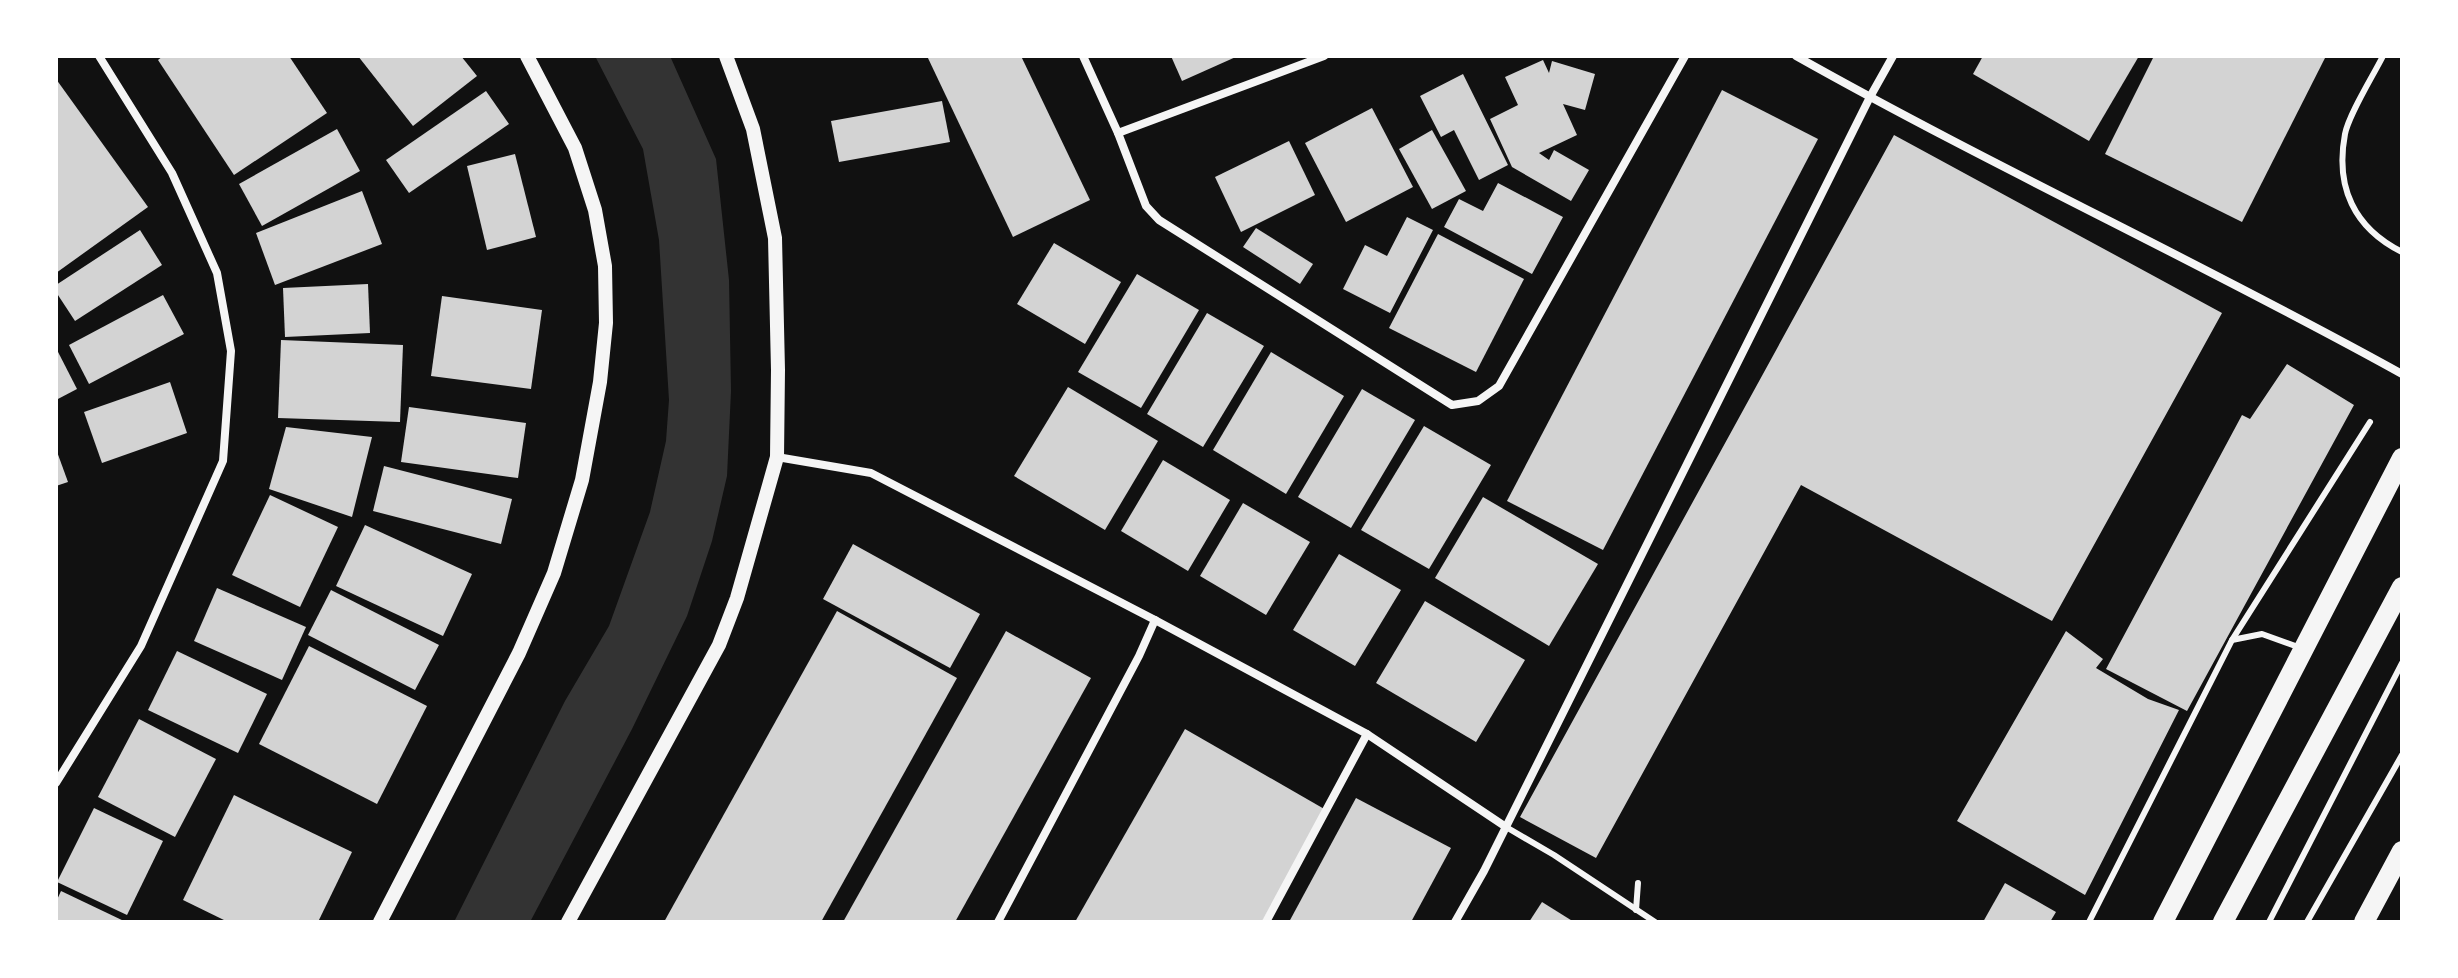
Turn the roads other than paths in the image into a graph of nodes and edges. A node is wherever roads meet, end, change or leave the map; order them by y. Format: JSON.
{"nodes":[{"id":1,"x":99,"y":56,"type":"edge"},
{"id":2,"x":726,"y":56,"type":"edge"},
{"id":3,"x":1083,"y":56,"type":"edge"},
{"id":4,"x":1324,"y":56,"type":"edge"},
{"id":5,"x":1685,"y":56,"type":"edge"},
{"id":6,"x":1796,"y":56,"type":"edge"},
{"id":7,"x":1893,"y":56,"type":"edge"},
{"id":8,"x":2383,"y":56,"type":"edge"},
{"id":9,"x":532,"y":57,"type":"edge"},
{"id":10,"x":1870,"y":97,"type":"junction"},
{"id":11,"x":1118,"y":133,"type":"junction"},
{"id":12,"x":2402,"y":252,"type":"edge"},
{"id":13,"x":2402,"y":374,"type":"edge"},
{"id":14,"x":2370,"y":422,"type":"dead end"},
{"id":15,"x":777,"y":457,"type":"junction"},
{"id":16,"x":2402,"y":458,"type":"edge"},
{"id":17,"x":2402,"y":587,"type":"edge"},
{"id":18,"x":1155,"y":620,"type":"junction"},
{"id":19,"x":2232,"y":640,"type":"junction"},
{"id":20,"x":2304,"y":649,"type":"junction"},
{"id":21,"x":2402,"y":663,"type":"edge"},
{"id":22,"x":1367,"y":734,"type":"junction"},
{"id":23,"x":2402,"y":755,"type":"edge"},
{"id":24,"x":60,"y":770,"type":"edge"},
{"id":25,"x":56,"y":783,"type":"edge"},
{"id":26,"x":1506,"y":827,"type":"junction"},
{"id":27,"x":2402,"y":851,"type":"edge"},
{"id":28,"x":1638,"y":883,"type":"dead end"},
{"id":29,"x":1636,"y":910,"type":"junction"},
{"id":30,"x":380,"y":922,"type":"edge"},
{"id":31,"x":568,"y":922,"type":"edge"},
{"id":32,"x":998,"y":922,"type":"edge"},
{"id":33,"x":1266,"y":922,"type":"edge"},
{"id":34,"x":1455,"y":922,"type":"edge"},
{"id":35,"x":1655,"y":922,"type":"edge"},
{"id":36,"x":2089,"y":922,"type":"edge"},
{"id":37,"x":2163,"y":922,"type":"edge"},
{"id":38,"x":2223,"y":922,"type":"edge"},
{"id":39,"x":2269,"y":922,"type":"edge"},
{"id":40,"x":2307,"y":922,"type":"edge"},
{"id":41,"x":2364,"y":922,"type":"edge"}],
"edges":[{"from":1,"to":24,"type":"street"},
{"from":2,"to":15,"type":"street"},
{"from":3,"to":11,"type":"street"},
{"from":4,"to":11,"type":"street"},
{"from":5,"to":11,"type":"street"},
{"from":6,"to":10,"type":"street"},
{"from":7,"to":10,"type":"street"},
{"from":8,"to":12,"type":"lane"},
{"from":9,"to":30,"type":"street"},
{"from":10,"to":13,"type":"street"},
{"from":10,"to":26,"type":"street"},
{"from":14,"to":19,"type":"lane"},
{"from":15,"to":18,"type":"street"},
{"from":15,"to":31,"type":"street"},
{"from":16,"to":20,"type":"main road"},
{"from":17,"to":38,"type":"main road"},
{"from":18,"to":22,"type":"street"},
{"from":18,"to":32,"type":"street"},
{"from":19,"to":20,"type":"lane"},
{"from":19,"to":36,"type":"lane"},
{"from":20,"to":37,"type":"main road"},
{"from":21,"to":39,"type":"lane"},
{"from":22,"to":26,"type":"street"},
{"from":22,"to":33,"type":"street"},
{"from":23,"to":40,"type":"lane"},
{"from":24,"to":25,"type":"street"},
{"from":26,"to":29,"type":"lane"},
{"from":26,"to":34,"type":"street"},
{"from":27,"to":41,"type":"main road"},
{"from":28,"to":29,"type":"lane"},
{"from":29,"to":35,"type":"lane"}]}
